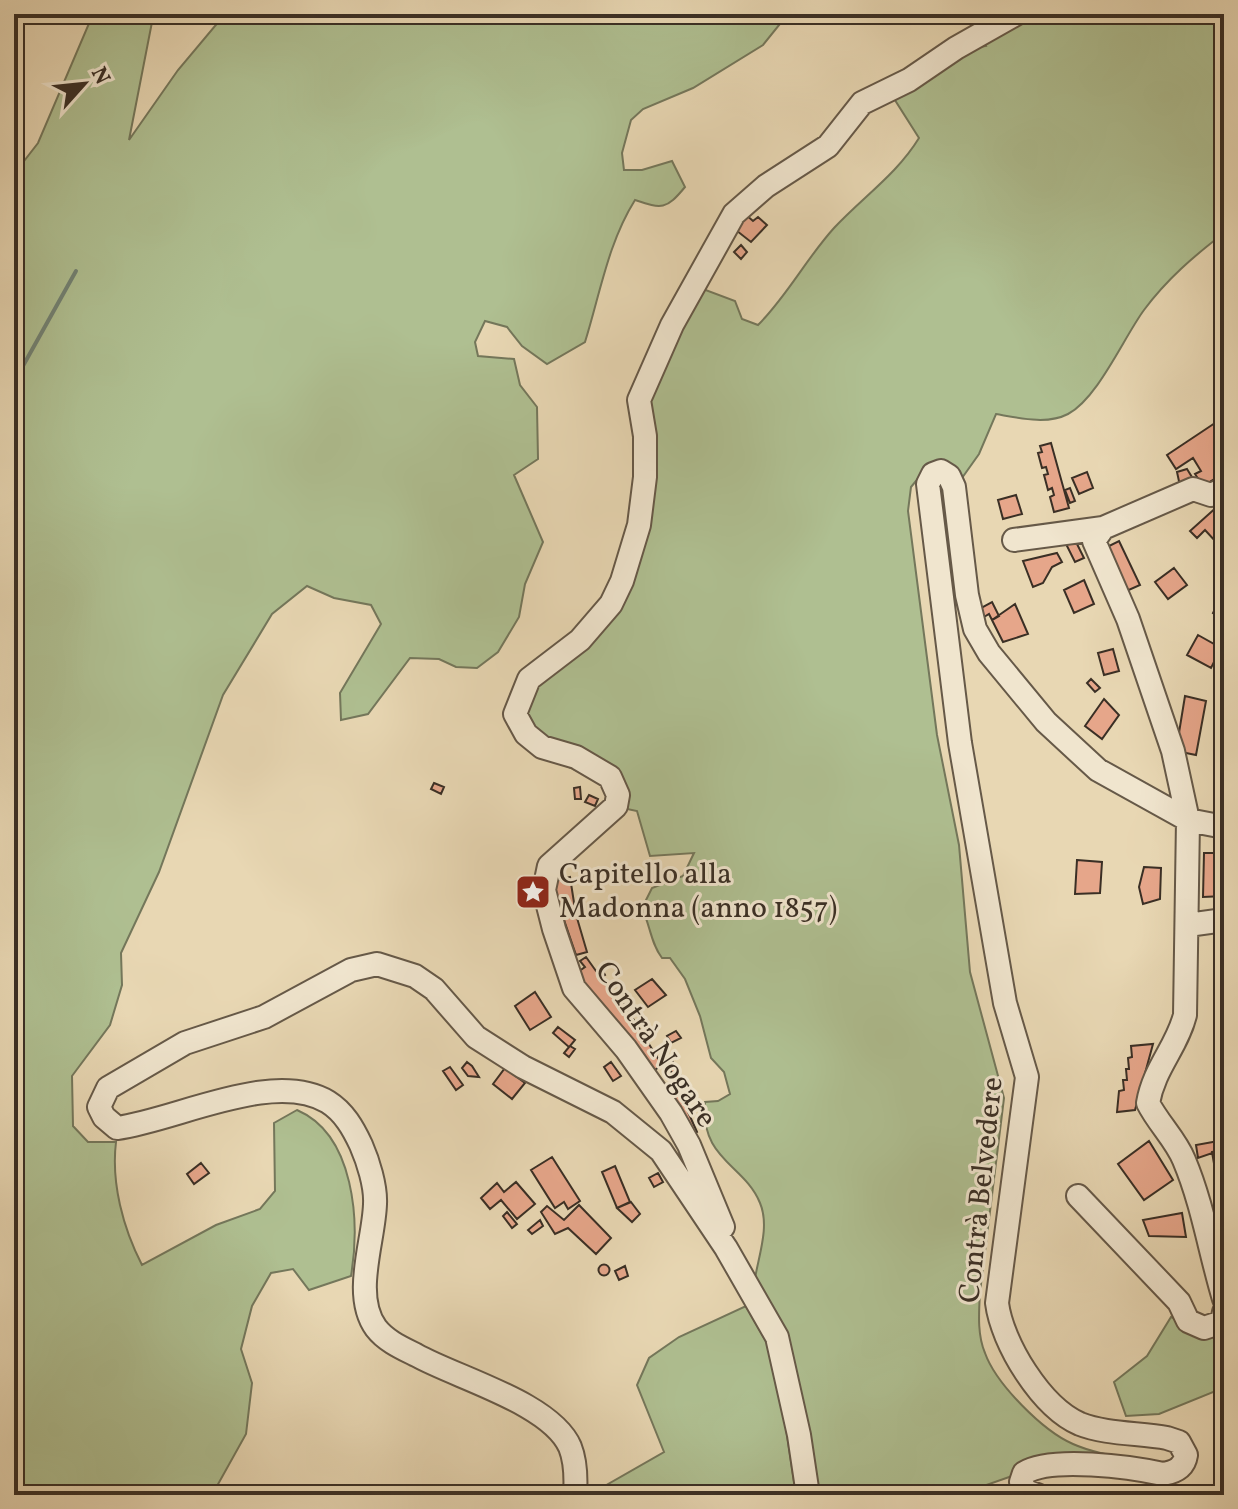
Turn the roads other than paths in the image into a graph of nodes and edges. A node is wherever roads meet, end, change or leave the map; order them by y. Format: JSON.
{"nodes":[{"id":1,"x":1016,"y":14,"type":"edge"},
{"id":2,"x":1224,"y":489,"type":"edge"},
{"id":3,"x":1103,"y":528,"type":"junction"},
{"id":4,"x":1014,"y":540,"type":"dead end"},
{"id":5,"x":1188,"y":820,"type":"junction"},
{"id":6,"x":1224,"y":827,"type":"edge"},
{"id":7,"x":1224,"y":920,"type":"edge"},
{"id":8,"x":1188,"y":925,"type":"junction"},
{"id":9,"x":1078,"y":1196,"type":"dead end"},
{"id":10,"x":726,"y":1248,"type":"junction"},
{"id":11,"x":1224,"y":1299,"type":"edge"},
{"id":12,"x":1224,"y":1312,"type":"edge"},
{"id":13,"x":575,"y":1495,"type":"edge"},
{"id":14,"x":808,"y":1495,"type":"edge"},
{"id":15,"x":1037,"y":1495,"type":"edge"}],
"edges":[{"from":1,"to":10,"type":"street","name":"Contrà Nogare"},
{"from":2,"to":3,"type":"street"},
{"from":3,"to":4,"type":"street"},
{"from":3,"to":5,"type":"street"},
{"from":5,"to":6,"type":"street"},
{"from":5,"to":8,"type":"street"},
{"from":5,"to":15,"type":"street","name":"Contrà Belvedere"},
{"from":7,"to":8,"type":"street"},
{"from":8,"to":11,"type":"street"},
{"from":9,"to":12,"type":"street"},
{"from":10,"to":13,"type":"street","name":"Contrà Nogare"},
{"from":10,"to":14,"type":"street"}]}
